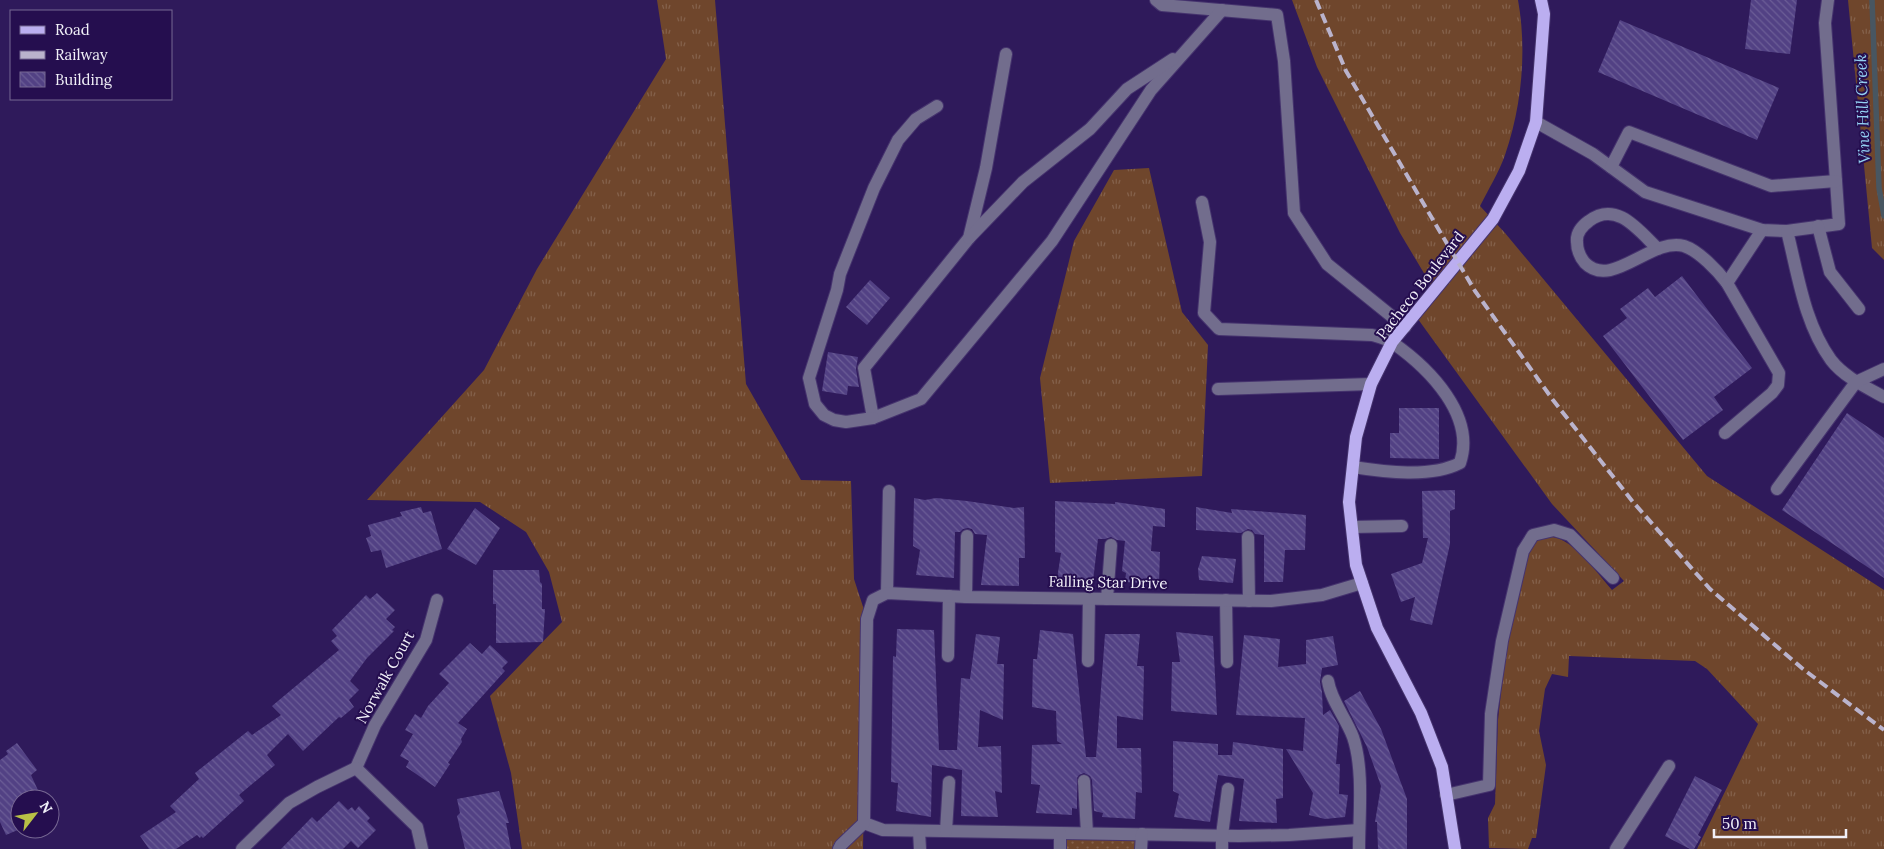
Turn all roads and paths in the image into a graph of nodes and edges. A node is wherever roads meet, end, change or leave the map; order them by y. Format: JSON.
{"nodes":[{"id":1,"x":1156,"y":0,"type":"edge"},
{"id":2,"x":1541,"y":0,"type":"edge"},
{"id":3,"x":1828,"y":0,"type":"edge"},
{"id":4,"x":1222,"y":10,"type":"junction"},
{"id":5,"x":1188,"y":48,"type":"junction"},
{"id":6,"x":1006,"y":54,"type":"dead end"},
{"id":7,"x":937,"y":106,"type":"dead end"},
{"id":8,"x":1536,"y":122,"type":"junction"},
{"id":9,"x":1612,"y":167,"type":"junction"},
{"id":10,"x":1836,"y":181,"type":"junction"},
{"id":11,"x":1202,"y":202,"type":"dead end"},
{"id":12,"x":1818,"y":226,"type":"junction"},
{"id":13,"x":1762,"y":230,"type":"junction"},
{"id":14,"x":1787,"y":231,"type":"junction"},
{"id":15,"x":969,"y":238,"type":"junction"},
{"id":16,"x":1658,"y":249,"type":"junction"},
{"id":17,"x":1727,"y":283,"type":"junction"},
{"id":18,"x":1859,"y":309,"type":"dead end"},
{"id":19,"x":1405,"y":327,"type":"junction"},
{"id":20,"x":1392,"y":342,"type":"junction"},
{"id":21,"x":1884,"y":369,"type":"edge"},
{"id":22,"x":1856,"y":382,"type":"junction"},
{"id":23,"x":1371,"y":384,"type":"junction"},
{"id":24,"x":1218,"y":389,"type":"dead end"},
{"id":25,"x":1884,"y":397,"type":"edge"},
{"id":26,"x":873,"y":418,"type":"junction"},
{"id":27,"x":1725,"y":433,"type":"dead end"},
{"id":28,"x":1353,"y":467,"type":"junction"},
{"id":29,"x":1777,"y":490,"type":"dead end"},
{"id":30,"x":889,"y":491,"type":"dead end"},
{"id":31,"x":1402,"y":526,"type":"dead end"},
{"id":32,"x":1352,"y":527,"type":"junction"},
{"id":33,"x":968,"y":536,"type":"dead end"},
{"id":34,"x":1248,"y":537,"type":"dead end"},
{"id":35,"x":1111,"y":545,"type":"dead end"},
{"id":36,"x":1614,"y":578,"type":"dead end"},
{"id":37,"x":1362,"y":584,"type":"junction"},
{"id":38,"x":887,"y":593,"type":"junction"},
{"id":39,"x":949,"y":596,"type":"junction"},
{"id":40,"x":966,"y":597,"type":"junction"},
{"id":41,"x":1089,"y":598,"type":"junction"},
{"id":42,"x":1107,"y":598,"type":"junction"},
{"id":43,"x":437,"y":600,"type":"dead end"},
{"id":44,"x":1226,"y":600,"type":"junction"},
{"id":45,"x":1249,"y":601,"type":"junction"},
{"id":46,"x":948,"y":656,"type":"dead end"},
{"id":47,"x":1088,"y":661,"type":"dead end"},
{"id":48,"x":1227,"y":662,"type":"dead end"},
{"id":49,"x":1328,"y":681,"type":"dead end"},
{"id":50,"x":1669,"y":766,"type":"dead end"},
{"id":51,"x":356,"y":768,"type":"junction"},
{"id":52,"x":1084,"y":781,"type":"dead end"},
{"id":53,"x":949,"y":782,"type":"dead end"},
{"id":54,"x":1228,"y":789,"type":"dead end"},
{"id":55,"x":1446,"y":795,"type":"junction"},
{"id":56,"x":864,"y":823,"type":"junction"},
{"id":57,"x":1359,"y":830,"type":"junction"},
{"id":58,"x":920,"y":831,"type":"junction"},
{"id":59,"x":946,"y":831,"type":"junction"},
{"id":60,"x":1060,"y":833,"type":"junction"},
{"id":61,"x":1087,"y":833,"type":"junction"},
{"id":62,"x":1142,"y":834,"type":"junction"},
{"id":63,"x":1222,"y":836,"type":"junction"},
{"id":64,"x":242,"y":849,"type":"edge"},
{"id":65,"x":422,"y":849,"type":"edge"},
{"id":66,"x":839,"y":849,"type":"edge"},
{"id":67,"x":920,"y":849,"type":"edge"},
{"id":68,"x":1060,"y":849,"type":"edge"},
{"id":69,"x":1141,"y":849,"type":"edge"},
{"id":70,"x":1222,"y":849,"type":"edge"},
{"id":71,"x":1359,"y":849,"type":"edge"},
{"id":72,"x":1455,"y":849,"type":"edge"},
{"id":73,"x":1616,"y":849,"type":"edge"}],
"edges":[{"from":1,"to":4,"type":"street"},
{"from":2,"to":8,"type":"main road","name":"Pacheco Boulevard"},
{"from":3,"to":10,"type":"street"},
{"from":4,"to":5,"type":"street"},
{"from":4,"to":19,"type":"street"},
{"from":5,"to":15,"type":"street"},
{"from":5,"to":26,"type":"street"},
{"from":6,"to":15,"type":"street"},
{"from":7,"to":26,"type":"street"},
{"from":8,"to":9,"type":"street"},
{"from":8,"to":19,"type":"main road","name":"Pacheco Boulevard"},
{"from":9,"to":10,"type":"street"},
{"from":9,"to":13,"type":"street"},
{"from":10,"to":12,"type":"street"},
{"from":11,"to":20,"type":"street"},
{"from":12,"to":14,"type":"street"},
{"from":12,"to":18,"type":"street"},
{"from":13,"to":14,"type":"street"},
{"from":13,"to":17,"type":"street"},
{"from":14,"to":22,"type":"street"},
{"from":15,"to":26,"type":"street"},
{"from":16,"to":16,"type":"street"},
{"from":16,"to":17,"type":"street"},
{"from":17,"to":27,"type":"street"},
{"from":19,"to":20,"type":"main road","name":"Pacheco Boulevard"},
{"from":20,"to":23,"type":"main road","name":"Pacheco Boulevard"},
{"from":20,"to":28,"type":"street"},
{"from":21,"to":22,"type":"street"},
{"from":22,"to":25,"type":"street"},
{"from":22,"to":29,"type":"street"},
{"from":23,"to":24,"type":"street"},
{"from":23,"to":28,"type":"main road","name":"Pacheco Boulevard"},
{"from":28,"to":32,"type":"main road","name":"Pacheco Boulevard"},
{"from":30,"to":38,"type":"street"},
{"from":31,"to":32,"type":"street"},
{"from":32,"to":37,"type":"main road","name":"Pacheco Boulevard"},
{"from":33,"to":40,"type":"street"},
{"from":34,"to":45,"type":"street"},
{"from":35,"to":42,"type":"street"},
{"from":36,"to":55,"type":"street"},
{"from":37,"to":45,"type":"street","name":"Falling Star Drive"},
{"from":37,"to":55,"type":"main road","name":"Pacheco Boulevard"},
{"from":38,"to":39,"type":"street","name":"Falling Star Drive"},
{"from":38,"to":56,"type":"street"},
{"from":39,"to":40,"type":"street","name":"Falling Star Drive"},
{"from":39,"to":46,"type":"street"},
{"from":40,"to":41,"type":"street","name":"Falling Star Drive"},
{"from":41,"to":42,"type":"street","name":"Falling Star Drive"},
{"from":41,"to":47,"type":"street"},
{"from":42,"to":44,"type":"street","name":"Falling Star Drive"},
{"from":43,"to":51,"type":"street","name":"Norwalk Court"},
{"from":44,"to":45,"type":"street","name":"Falling Star Drive"},
{"from":44,"to":48,"type":"street"},
{"from":49,"to":57,"type":"street"},
{"from":50,"to":73,"type":"street"},
{"from":51,"to":64,"type":"street"},
{"from":51,"to":65,"type":"street"},
{"from":52,"to":61,"type":"street"},
{"from":53,"to":59,"type":"street"},
{"from":54,"to":63,"type":"street"},
{"from":55,"to":72,"type":"main road","name":"Pacheco Boulevard"},
{"from":56,"to":58,"type":"street"},
{"from":56,"to":66,"type":"street"},
{"from":57,"to":63,"type":"street"},
{"from":57,"to":71,"type":"street"},
{"from":58,"to":59,"type":"street"},
{"from":58,"to":67,"type":"street"},
{"from":59,"to":60,"type":"street"},
{"from":60,"to":61,"type":"street"},
{"from":60,"to":68,"type":"street"},
{"from":61,"to":62,"type":"street"},
{"from":62,"to":63,"type":"street"},
{"from":62,"to":69,"type":"street"},
{"from":63,"to":70,"type":"street"}]}
